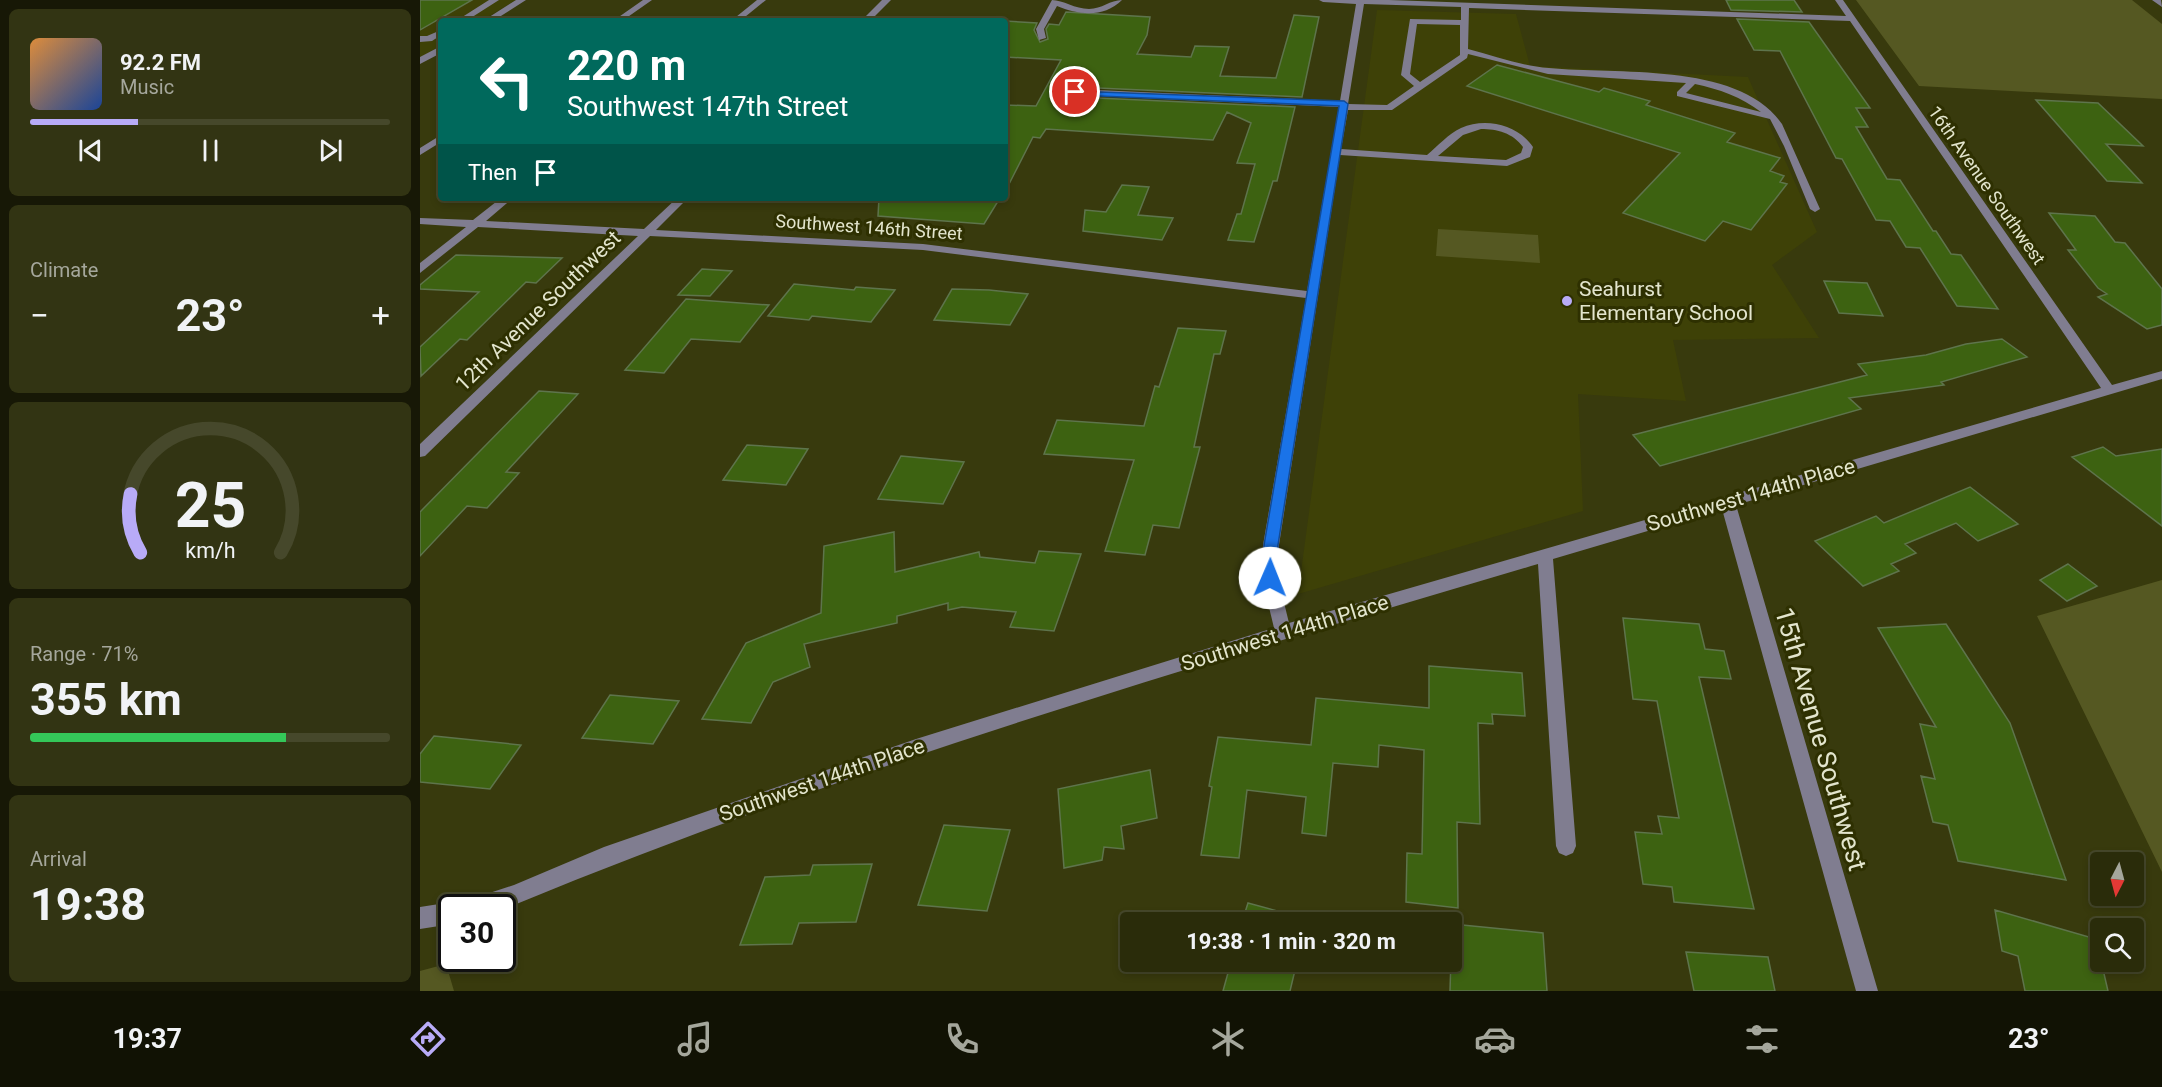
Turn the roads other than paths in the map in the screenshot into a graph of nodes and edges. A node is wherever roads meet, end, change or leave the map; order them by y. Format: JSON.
{"nodes":[{"id":1,"x":495,"y":0,"type":"edge"},
{"id":2,"x":522,"y":0,"type":"edge"},
{"id":3,"x":648,"y":0,"type":"edge"},
{"id":4,"x":762,"y":0,"type":"edge"},
{"id":5,"x":887,"y":0,"type":"edge"},
{"id":6,"x":1118,"y":0,"type":"edge"},
{"id":7,"x":1323,"y":0,"type":"edge"},
{"id":8,"x":1839,"y":0,"type":"edge"},
{"id":9,"x":2156,"y":0,"type":"edge"},
{"id":10,"x":1056,"y":1,"type":"edge"},
{"id":11,"x":1361,"y":1,"type":"edge"},
{"id":12,"x":1465,"y":5,"type":"junction"},
{"id":13,"x":2162,"y":5,"type":"edge"},
{"id":14,"x":465,"y":18,"type":"edge"},
{"id":15,"x":492,"y":18,"type":"edge"},
{"id":16,"x":621,"y":18,"type":"edge"},
{"id":17,"x":739,"y":18,"type":"edge"},
{"id":18,"x":868,"y":18,"type":"edge"},
{"id":19,"x":1852,"y":20,"type":"junction"},
{"id":20,"x":1465,"y":23,"type":"junction"},
{"id":21,"x":438,"y":34,"type":"edge"},
{"id":22,"x":1042,"y":38,"type":"dead end"},
{"id":23,"x":420,"y":39,"type":"edge"},
{"id":24,"x":438,"y":51,"type":"edge"},
{"id":25,"x":1464,"y":51,"type":"junction"},
{"id":26,"x":420,"y":61,"type":"edge"},
{"id":27,"x":1693,"y":81,"type":"junction"},
{"id":28,"x":1420,"y":86,"type":"junction"},
{"id":29,"x":1075,"y":92,"type":"dead end"},
{"id":30,"x":1343,"y":105,"type":"junction"},
{"id":31,"x":1774,"y":118,"type":"junction"},
{"id":32,"x":438,"y":140,"type":"edge"},
{"id":33,"x":420,"y":152,"type":"edge"},
{"id":34,"x":1334,"y":152,"type":"junction"},
{"id":35,"x":1431,"y":157,"type":"junction"},
{"id":36,"x":504,"y":201,"type":"edge"},
{"id":37,"x":680,"y":201,"type":"edge"},
{"id":38,"x":1815,"y":209,"type":"dead end"},
{"id":39,"x":420,"y":221,"type":"edge"},
{"id":40,"x":475,"y":224,"type":"junction"},
{"id":41,"x":646,"y":234,"type":"junction"},
{"id":42,"x":420,"y":268,"type":"edge"},
{"id":43,"x":1313,"y":295,"type":"junction"},
{"id":44,"x":2162,"y":375,"type":"edge"},
{"id":45,"x":2109,"y":390,"type":"junction"},
{"id":46,"x":420,"y":452,"type":"edge"},
{"id":47,"x":1726,"y":502,"type":"junction"},
{"id":48,"x":1545,"y":555,"type":"junction"},
{"id":49,"x":1283,"y":632,"type":"junction"},
{"id":50,"x":1566,"y":846,"type":"dead end"},
{"id":51,"x":516,"y":894,"type":"edge"},
{"id":52,"x":438,"y":915,"type":"edge"},
{"id":53,"x":420,"y":918,"type":"edge"},
{"id":54,"x":1867,"y":991,"type":"edge"}],
"edges":[{"from":1,"to":14,"type":"street"},
{"from":2,"to":15,"type":"street"},
{"from":3,"to":16,"type":"street"},
{"from":4,"to":17,"type":"street"},
{"from":5,"to":18,"type":"street"},
{"from":6,"to":10,"type":"street"},
{"from":7,"to":11,"type":"street"},
{"from":8,"to":19,"type":"street","name":"16th Avenue Southwest"},
{"from":9,"to":13,"type":"street"},
{"from":10,"to":22,"type":"street"},
{"from":11,"to":12,"type":"street"},
{"from":11,"to":30,"type":"street"},
{"from":12,"to":19,"type":"street"},
{"from":12,"to":20,"type":"street"},
{"from":19,"to":45,"type":"street","name":"16th Avenue Southwest"},
{"from":20,"to":25,"type":"street"},
{"from":20,"to":28,"type":"street"},
{"from":21,"to":23,"type":"street"},
{"from":24,"to":26,"type":"street"},
{"from":25,"to":27,"type":"street"},
{"from":25,"to":28,"type":"street"},
{"from":27,"to":31,"type":"street"},
{"from":27,"to":31,"type":"street"},
{"from":28,"to":30,"type":"street"},
{"from":29,"to":30,"type":"street"},
{"from":30,"to":34,"type":"street"},
{"from":31,"to":38,"type":"street"},
{"from":32,"to":33,"type":"street"},
{"from":34,"to":35,"type":"street"},
{"from":34,"to":43,"type":"street"},
{"from":35,"to":35,"type":"street"},
{"from":36,"to":40,"type":"street"},
{"from":37,"to":41,"type":"street","name":"12th Avenue Southwest"},
{"from":39,"to":40,"type":"street","name":"Southwest 146th Street"},
{"from":40,"to":41,"type":"street","name":"Southwest 146th Street"},
{"from":40,"to":42,"type":"street"},
{"from":41,"to":43,"type":"street","name":"Southwest 146th Street"},
{"from":41,"to":46,"type":"street","name":"12th Avenue Southwest"},
{"from":43,"to":49,"type":"street"},
{"from":44,"to":45,"type":"street"},
{"from":45,"to":47,"type":"street","name":"Southwest 144th Place"},
{"from":47,"to":48,"type":"street","name":"Southwest 144th Place"},
{"from":47,"to":54,"type":"street","name":"15th Avenue Southwest"},
{"from":48,"to":49,"type":"street","name":"Southwest 144th Place"},
{"from":48,"to":50,"type":"street"},
{"from":49,"to":51,"type":"street","name":"Southwest 144th Place"},
{"from":52,"to":53,"type":"street"}]}
